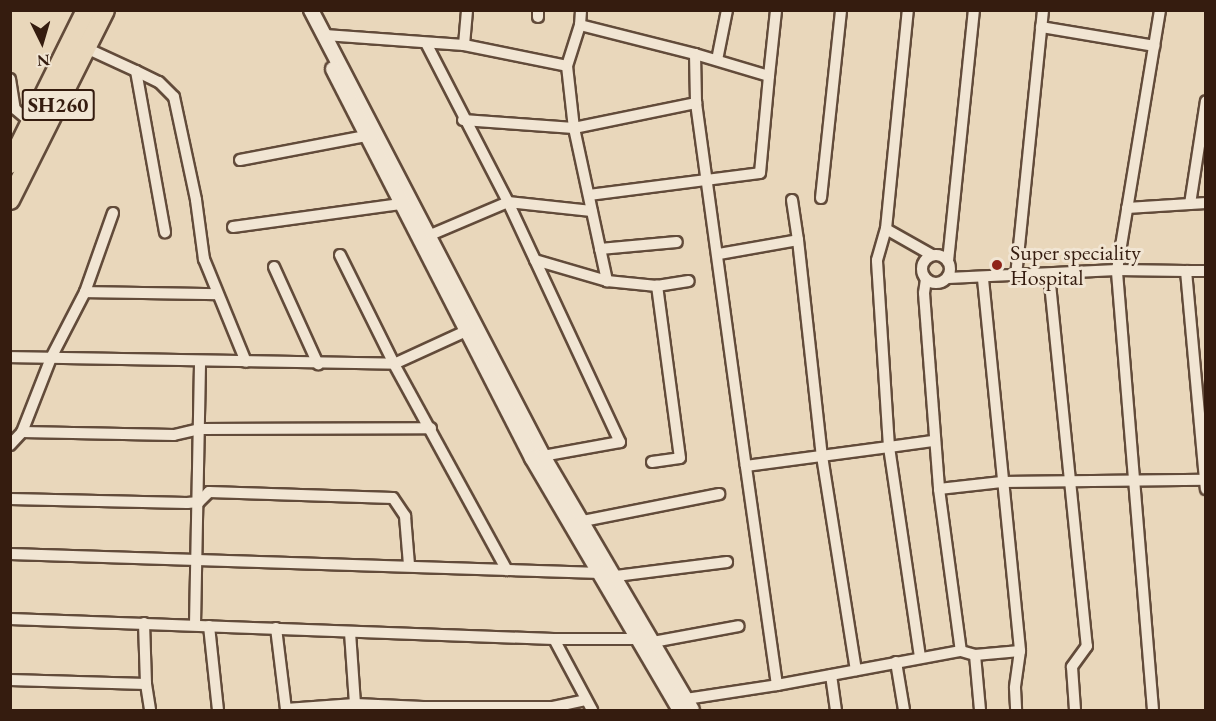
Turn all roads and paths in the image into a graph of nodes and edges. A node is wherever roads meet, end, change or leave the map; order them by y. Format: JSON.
{"nodes":[{"id":1,"x":86,"y":10,"type":"edge"},
{"id":2,"x":105,"y":10,"type":"edge"},
{"id":3,"x":300,"y":10,"type":"edge"},
{"id":4,"x":311,"y":10,"type":"edge"},
{"id":5,"x":466,"y":10,"type":"edge"},
{"id":6,"x":581,"y":10,"type":"edge"},
{"id":7,"x":727,"y":10,"type":"edge"},
{"id":8,"x":776,"y":10,"type":"edge"},
{"id":9,"x":841,"y":10,"type":"edge"},
{"id":10,"x":908,"y":10,"type":"edge"},
{"id":11,"x":974,"y":10,"type":"edge"},
{"id":12,"x":1043,"y":10,"type":"edge"},
{"id":13,"x":1160,"y":10,"type":"edge"},
{"id":14,"x":580,"y":25,"type":"junction"},
{"id":15,"x":1041,"y":27,"type":"junction"},
{"id":16,"x":325,"y":35,"type":"junction"},
{"id":17,"x":426,"y":43,"type":"junction"},
{"id":18,"x":464,"y":45,"type":"junction"},
{"id":19,"x":1154,"y":46,"type":"junction"},
{"id":20,"x":86,"y":48,"type":"junction"},
{"id":21,"x":695,"y":54,"type":"junction"},
{"id":22,"x":717,"y":60,"type":"junction"},
{"id":23,"x":567,"y":66,"type":"junction"},
{"id":24,"x":136,"y":71,"type":"junction"},
{"id":25,"x":769,"y":76,"type":"junction"},
{"id":26,"x":10,"y":79,"type":"edge"},
{"id":27,"x":1206,"y":101,"type":"edge"},
{"id":28,"x":696,"y":103,"type":"junction"},
{"id":29,"x":13,"y":108,"type":"edge"},
{"id":30,"x":463,"y":120,"type":"junction"},
{"id":31,"x":38,"y":127,"type":"junction"},
{"id":32,"x":574,"y":128,"type":"junction"},
{"id":33,"x":366,"y":136,"type":"junction"},
{"id":34,"x":240,"y":160,"type":"dead end"},
{"id":35,"x":10,"y":164,"type":"edge"},
{"id":36,"x":706,"y":182,"type":"junction"},
{"id":37,"x":589,"y":195,"type":"junction"},
{"id":38,"x":821,"y":198,"type":"dead end"},
{"id":39,"x":10,"y":200,"type":"edge"},
{"id":40,"x":792,"y":200,"type":"dead end"},
{"id":41,"x":507,"y":202,"type":"junction"},
{"id":42,"x":1206,"y":203,"type":"edge"},
{"id":43,"x":400,"y":204,"type":"junction"},
{"id":44,"x":1190,"y":204,"type":"junction"},
{"id":45,"x":1127,"y":208,"type":"junction"},
{"id":46,"x":592,"y":211,"type":"junction"},
{"id":47,"x":112,"y":213,"type":"dead end"},
{"id":48,"x":233,"y":227,"type":"dead end"},
{"id":49,"x":886,"y":229,"type":"junction"},
{"id":50,"x":165,"y":232,"type":"dead end"},
{"id":51,"x":428,"y":236,"type":"junction"},
{"id":52,"x":798,"y":240,"type":"junction"},
{"id":53,"x":677,"y":242,"type":"dead end"},
{"id":54,"x":600,"y":249,"type":"junction"},
{"id":55,"x":719,"y":254,"type":"junction"},
{"id":56,"x":340,"y":255,"type":"dead end"},
{"id":57,"x":932,"y":255,"type":"junction"},
{"id":58,"x":535,"y":260,"type":"junction"},
{"id":59,"x":948,"y":261,"type":"junction"},
{"id":60,"x":274,"y":267,"type":"dead end"},
{"id":61,"x":1117,"y":270,"type":"junction"},
{"id":62,"x":1186,"y":271,"type":"junction"},
{"id":63,"x":1206,"y":271,"type":"edge"},
{"id":64,"x":1049,"y":274,"type":"junction"},
{"id":65,"x":1016,"y":276,"type":"junction"},
{"id":66,"x":948,"y":278,"type":"junction"},
{"id":67,"x":926,"y":279,"type":"junction"},
{"id":68,"x":983,"y":279,"type":"junction"},
{"id":69,"x":607,"y":281,"type":"junction"},
{"id":70,"x":689,"y":281,"type":"dead end"},
{"id":71,"x":657,"y":286,"type":"junction"},
{"id":72,"x":85,"y":292,"type":"junction"},
{"id":73,"x":216,"y":294,"type":"junction"},
{"id":74,"x":466,"y":331,"type":"junction"},
{"id":75,"x":10,"y":357,"type":"edge"},
{"id":76,"x":51,"y":358,"type":"junction"},
{"id":77,"x":200,"y":361,"type":"junction"},
{"id":78,"x":246,"y":362,"type":"junction"},
{"id":79,"x":318,"y":364,"type":"junction"},
{"id":80,"x":394,"y":364,"type":"junction"},
{"id":81,"x":431,"y":428,"type":"junction"},
{"id":82,"x":200,"y":429,"type":"junction"},
{"id":83,"x":22,"y":432,"type":"junction"},
{"id":84,"x":933,"y":441,"type":"junction"},
{"id":85,"x":10,"y":445,"type":"edge"},
{"id":86,"x":889,"y":447,"type":"junction"},
{"id":87,"x":543,"y":456,"type":"junction"},
{"id":88,"x":822,"y":456,"type":"junction"},
{"id":89,"x":652,"y":462,"type":"dead end"},
{"id":90,"x":746,"y":466,"type":"junction"},
{"id":91,"x":1134,"y":478,"type":"junction"},
{"id":92,"x":1069,"y":480,"type":"junction"},
{"id":93,"x":1002,"y":482,"type":"junction"},
{"id":94,"x":1205,"y":483,"type":"edge"},
{"id":95,"x":939,"y":489,"type":"junction"},
{"id":96,"x":719,"y":494,"type":"dead end"},
{"id":97,"x":10,"y":499,"type":"edge"},
{"id":98,"x":199,"y":502,"type":"junction"},
{"id":99,"x":583,"y":521,"type":"junction"},
{"id":100,"x":10,"y":554,"type":"edge"},
{"id":101,"x":198,"y":559,"type":"junction"},
{"id":102,"x":727,"y":562,"type":"dead end"},
{"id":103,"x":409,"y":565,"type":"junction"},
{"id":104,"x":507,"y":570,"type":"junction"},
{"id":105,"x":601,"y":573,"type":"junction"},
{"id":106,"x":616,"y":576,"type":"junction"},
{"id":107,"x":10,"y":619,"type":"edge"},
{"id":108,"x":144,"y":623,"type":"junction"},
{"id":109,"x":195,"y":625,"type":"junction"},
{"id":110,"x":208,"y":626,"type":"junction"},
{"id":111,"x":739,"y":626,"type":"dead end"},
{"id":112,"x":276,"y":628,"type":"junction"},
{"id":113,"x":350,"y":632,"type":"junction"},
{"id":114,"x":554,"y":639,"type":"junction"},
{"id":115,"x":647,"y":640,"type":"junction"},
{"id":116,"x":961,"y":651,"type":"junction"},
{"id":117,"x":1020,"y":651,"type":"junction"},
{"id":118,"x":975,"y":655,"type":"junction"},
{"id":119,"x":920,"y":657,"type":"junction"},
{"id":120,"x":896,"y":662,"type":"junction"},
{"id":121,"x":856,"y":670,"type":"junction"},
{"id":122,"x":831,"y":675,"type":"junction"},
{"id":123,"x":10,"y":680,"type":"edge"},
{"id":124,"x":146,"y":684,"type":"junction"},
{"id":125,"x":777,"y":685,"type":"junction"},
{"id":126,"x":585,"y":700,"type":"junction"},
{"id":127,"x":355,"y":704,"type":"junction"},
{"id":128,"x":686,"y":707,"type":"edge"},
{"id":129,"x":489,"y":708,"type":"edge"},
{"id":130,"x":423,"y":709,"type":"edge"},
{"id":131,"x":553,"y":709,"type":"edge"},
{"id":132,"x":286,"y":710,"type":"edge"},
{"id":133,"x":150,"y":711,"type":"edge"},
{"id":134,"x":218,"y":711,"type":"edge"},
{"id":135,"x":592,"y":711,"type":"edge"},
{"id":136,"x":836,"y":711,"type":"edge"},
{"id":137,"x":904,"y":711,"type":"edge"},
{"id":138,"x":980,"y":711,"type":"edge"},
{"id":139,"x":1017,"y":711,"type":"edge"},
{"id":140,"x":1075,"y":711,"type":"edge"},
{"id":141,"x":1153,"y":711,"type":"edge"}],
"edges":[{"from":1,"to":31,"type":"highway","number":"SH260"},
{"from":2,"to":20,"type":"highway","number":"SH260"},
{"from":3,"to":33,"type":"street"},
{"from":4,"to":16,"type":"street"},
{"from":5,"to":18,"type":"street"},
{"from":6,"to":14,"type":"street"},
{"from":7,"to":22,"type":"street"},
{"from":8,"to":25,"type":"street"},
{"from":9,"to":38,"type":"street"},
{"from":10,"to":49,"type":"street"},
{"from":11,"to":59,"type":"street"},
{"from":12,"to":15,"type":"street"},
{"from":13,"to":19,"type":"street"},
{"from":14,"to":21,"type":"street"},
{"from":14,"to":23,"type":"street"},
{"from":15,"to":19,"type":"street"},
{"from":15,"to":65,"type":"street"},
{"from":16,"to":17,"type":"street"},
{"from":16,"to":51,"type":"street"},
{"from":17,"to":18,"type":"street"},
{"from":17,"to":30,"type":"street"},
{"from":18,"to":23,"type":"street"},
{"from":19,"to":45,"type":"street"},
{"from":20,"to":24,"type":"street"},
{"from":20,"to":31,"type":"highway","number":"SH260"},
{"from":21,"to":22,"type":"street"},
{"from":21,"to":28,"type":"street"},
{"from":22,"to":25,"type":"street"},
{"from":23,"to":32,"type":"street"},
{"from":24,"to":50,"type":"street"},
{"from":24,"to":73,"type":"street"},
{"from":25,"to":36,"type":"street"},
{"from":26,"to":29,"type":"street"},
{"from":27,"to":44,"type":"street"},
{"from":28,"to":32,"type":"street"},
{"from":28,"to":36,"type":"street"},
{"from":29,"to":31,"type":"street"},
{"from":30,"to":32,"type":"street"},
{"from":30,"to":41,"type":"street"},
{"from":31,"to":35,"type":"highway","number":"SH260"},
{"from":31,"to":39,"type":"highway","number":"SH260"},
{"from":32,"to":37,"type":"street"},
{"from":33,"to":34,"type":"street"},
{"from":33,"to":43,"type":"street"},
{"from":36,"to":37,"type":"street"},
{"from":36,"to":55,"type":"street"},
{"from":37,"to":46,"type":"street"},
{"from":40,"to":52,"type":"street"},
{"from":41,"to":46,"type":"street"},
{"from":41,"to":51,"type":"street"},
{"from":41,"to":58,"type":"street"},
{"from":42,"to":44,"type":"street"},
{"from":43,"to":48,"type":"street"},
{"from":43,"to":74,"type":"street"},
{"from":44,"to":45,"type":"street"},
{"from":45,"to":61,"type":"street"},
{"from":46,"to":54,"type":"street"},
{"from":47,"to":72,"type":"street"},
{"from":49,"to":57,"type":"street"},
{"from":49,"to":86,"type":"street"},
{"from":51,"to":87,"type":"street"},
{"from":52,"to":55,"type":"street"},
{"from":52,"to":88,"type":"street"},
{"from":53,"to":54,"type":"street"},
{"from":54,"to":69,"type":"street"},
{"from":55,"to":90,"type":"street"},
{"from":56,"to":80,"type":"street"},
{"from":57,"to":59,"type":"street"},
{"from":57,"to":67,"type":"street"},
{"from":58,"to":69,"type":"street"},
{"from":58,"to":87,"type":"street"},
{"from":59,"to":66,"type":"street"},
{"from":60,"to":79,"type":"street"},
{"from":61,"to":62,"type":"street"},
{"from":61,"to":64,"type":"street"},
{"from":61,"to":91,"type":"street"},
{"from":62,"to":63,"type":"street"},
{"from":62,"to":94,"type":"street"},
{"from":64,"to":65,"type":"street"},
{"from":64,"to":92,"type":"street"},
{"from":65,"to":68,"type":"street"},
{"from":66,"to":67,"type":"street"},
{"from":66,"to":68,"type":"street"},
{"from":67,"to":84,"type":"street"},
{"from":68,"to":93,"type":"street"},
{"from":69,"to":71,"type":"street"},
{"from":70,"to":71,"type":"street"},
{"from":71,"to":89,"type":"street"},
{"from":72,"to":73,"type":"street"},
{"from":72,"to":76,"type":"street"},
{"from":73,"to":78,"type":"street"},
{"from":74,"to":80,"type":"street"},
{"from":74,"to":105,"type":"street"},
{"from":75,"to":76,"type":"street"},
{"from":76,"to":77,"type":"street"},
{"from":76,"to":83,"type":"street"},
{"from":77,"to":78,"type":"street"},
{"from":77,"to":82,"type":"street"},
{"from":78,"to":79,"type":"street"},
{"from":79,"to":80,"type":"street"},
{"from":80,"to":81,"type":"street"},
{"from":81,"to":82,"type":"street"},
{"from":81,"to":104,"type":"street"},
{"from":82,"to":83,"type":"street"},
{"from":82,"to":98,"type":"street"},
{"from":83,"to":85,"type":"street"},
{"from":84,"to":86,"type":"street"},
{"from":84,"to":95,"type":"street"},
{"from":86,"to":88,"type":"street"},
{"from":86,"to":119,"type":"street"},
{"from":87,"to":99,"type":"street"},
{"from":88,"to":90,"type":"street"},
{"from":88,"to":121,"type":"street"},
{"from":90,"to":125,"type":"street"},
{"from":91,"to":92,"type":"street"},
{"from":91,"to":94,"type":"street"},
{"from":91,"to":141,"type":"street"},
{"from":92,"to":93,"type":"street"},
{"from":92,"to":140,"type":"street"},
{"from":93,"to":95,"type":"street"},
{"from":93,"to":117,"type":"street"},
{"from":95,"to":116,"type":"street"},
{"from":96,"to":99,"type":"street"},
{"from":97,"to":98,"type":"street"},
{"from":98,"to":101,"type":"street"},
{"from":98,"to":103,"type":"street"},
{"from":99,"to":106,"type":"street"},
{"from":100,"to":101,"type":"street"},
{"from":101,"to":103,"type":"street"},
{"from":101,"to":109,"type":"street"},
{"from":102,"to":106,"type":"street"},
{"from":103,"to":104,"type":"street"},
{"from":104,"to":105,"type":"street"},
{"from":105,"to":115,"type":"street"},
{"from":106,"to":115,"type":"street"},
{"from":107,"to":108,"type":"street"},
{"from":108,"to":109,"type":"street"},
{"from":108,"to":124,"type":"street"},
{"from":109,"to":110,"type":"street"},
{"from":110,"to":112,"type":"street"},
{"from":110,"to":134,"type":"street"},
{"from":111,"to":115,"type":"street"},
{"from":112,"to":113,"type":"street"},
{"from":112,"to":132,"type":"street"},
{"from":113,"to":114,"type":"street"},
{"from":113,"to":127,"type":"street"},
{"from":114,"to":115,"type":"street"},
{"from":114,"to":126,"type":"street"},
{"from":115,"to":128,"type":"street"},
{"from":116,"to":118,"type":"street"},
{"from":116,"to":119,"type":"street"},
{"from":117,"to":118,"type":"street"},
{"from":117,"to":139,"type":"street"},
{"from":118,"to":138,"type":"street"},
{"from":119,"to":120,"type":"street"},
{"from":120,"to":121,"type":"street"},
{"from":120,"to":137,"type":"street"},
{"from":121,"to":122,"type":"street"},
{"from":122,"to":125,"type":"street"},
{"from":122,"to":136,"type":"street"},
{"from":123,"to":124,"type":"street"},
{"from":124,"to":133,"type":"street"},
{"from":125,"to":128,"type":"street"},
{"from":126,"to":131,"type":"street"},
{"from":126,"to":135,"type":"street"},
{"from":127,"to":130,"type":"street"},
{"from":127,"to":132,"type":"street"},
{"from":129,"to":130,"type":"street"},
{"from":129,"to":131,"type":"street"}]}
